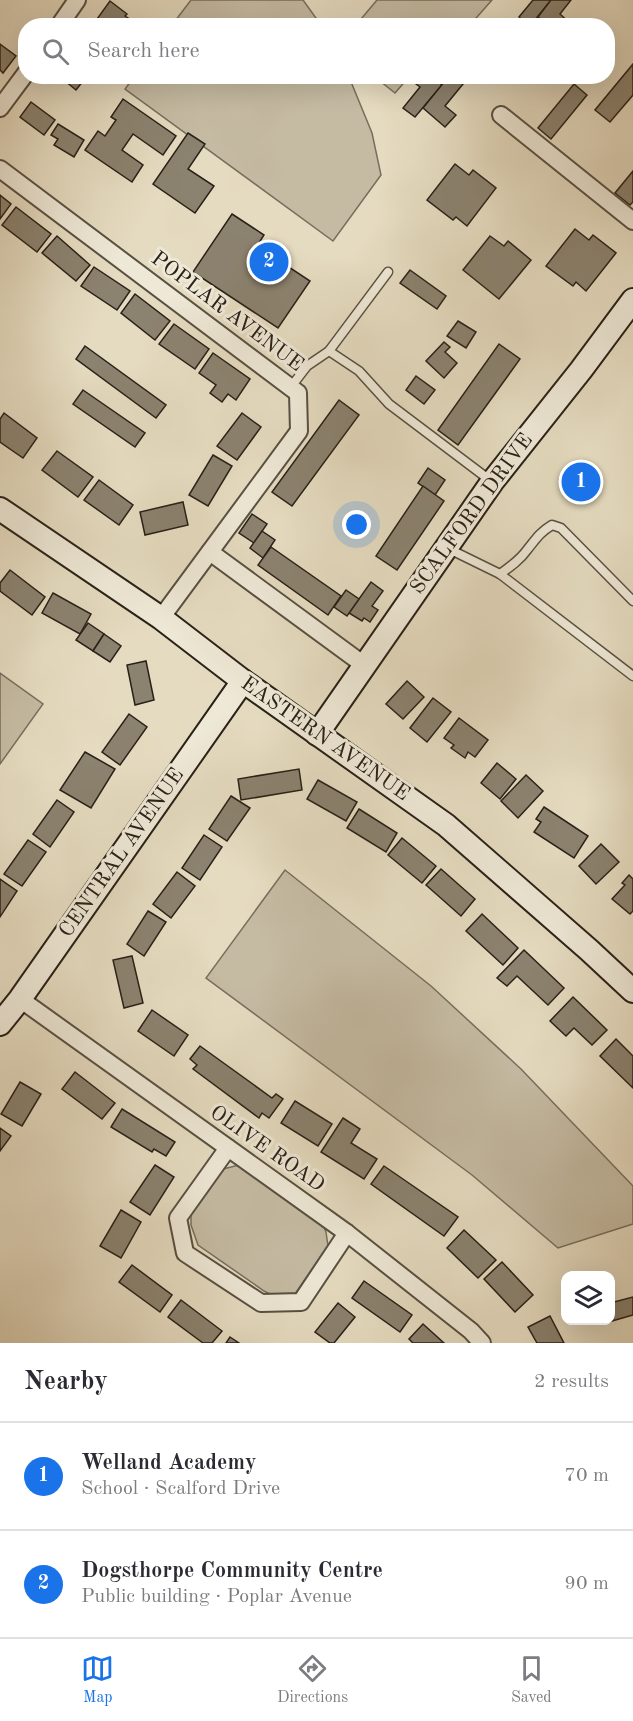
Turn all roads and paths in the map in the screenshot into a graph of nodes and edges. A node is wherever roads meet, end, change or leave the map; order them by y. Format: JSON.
{"nodes":[{"id":1,"x":77,"y":0,"type":"edge"},
{"id":2,"x":65,"y":18,"type":"edge"},
{"id":3,"x":18,"y":84,"type":"edge"},
{"id":4,"x":0,"y":108,"type":"edge"},
{"id":5,"x":501,"y":115,"type":"dead end"},
{"id":6,"x":0,"y":169,"type":"edge"},
{"id":7,"x":633,"y":221,"type":"edge"},
{"id":8,"x":388,"y":272,"type":"dead end"},
{"id":9,"x":633,"y":300,"type":"edge"},
{"id":10,"x":329,"y":351,"type":"junction"},
{"id":11,"x":290,"y":388,"type":"junction"},
{"id":12,"x":492,"y":482,"type":"junction"},
{"id":13,"x":0,"y":509,"type":"edge"},
{"id":14,"x":446,"y":548,"type":"junction"},
{"id":15,"x":210,"y":552,"type":"junction"},
{"id":16,"x":500,"y":574,"type":"junction"},
{"id":17,"x":633,"y":601,"type":"edge"},
{"id":18,"x":161,"y":618,"type":"junction"},
{"id":19,"x":364,"y":665,"type":"junction"},
{"id":20,"x":633,"y":676,"type":"edge"},
{"id":21,"x":243,"y":681,"type":"junction"},
{"id":22,"x":317,"y":734,"type":"junction"},
{"id":23,"x":633,"y":991,"type":"edge"},
{"id":24,"x":20,"y":999,"type":"junction"},
{"id":25,"x":0,"y":1024,"type":"edge"},
{"id":26,"x":228,"y":1148,"type":"junction"},
{"id":27,"x":347,"y":1233,"type":"junction"},
{"id":28,"x":482,"y":1343,"type":"edge"}],
"edges":[{"from":1,"to":2,"type":"street"},
{"from":3,"to":4,"type":"street"},
{"from":5,"to":7,"type":"street"},
{"from":6,"to":11,"type":"street","name":"POPLAR AVENUE"},
{"from":8,"to":10,"type":"lane"},
{"from":9,"to":12,"type":"street","name":"SCALFORD DRIVE"},
{"from":10,"to":11,"type":"lane"},
{"from":10,"to":12,"type":"lane"},
{"from":11,"to":15,"type":"street","name":"POPLAR AVENUE"},
{"from":12,"to":14,"type":"street","name":"SCALFORD DRIVE"},
{"from":13,"to":18,"type":"street","name":"EASTERN AVENUE"},
{"from":14,"to":16,"type":"lane"},
{"from":14,"to":19,"type":"street","name":"SCALFORD DRIVE"},
{"from":15,"to":18,"type":"street","name":"POPLAR AVENUE"},
{"from":15,"to":19,"type":"street"},
{"from":16,"to":17,"type":"lane"},
{"from":16,"to":20,"type":"lane"},
{"from":18,"to":21,"type":"street","name":"EASTERN AVENUE"},
{"from":19,"to":22,"type":"street","name":"SCALFORD DRIVE"},
{"from":21,"to":22,"type":"street","name":"EASTERN AVENUE"},
{"from":21,"to":24,"type":"street","name":"CENTRAL AVENUE"},
{"from":22,"to":23,"type":"street","name":"EASTERN AVENUE"},
{"from":24,"to":25,"type":"street","name":"CENTRAL AVENUE"},
{"from":24,"to":26,"type":"street","name":"OLIVE ROAD"},
{"from":26,"to":27,"type":"street","name":"OLIVE ROAD"},
{"from":26,"to":27,"type":"street"},
{"from":27,"to":28,"type":"street","name":"OLIVE ROAD"}]}
